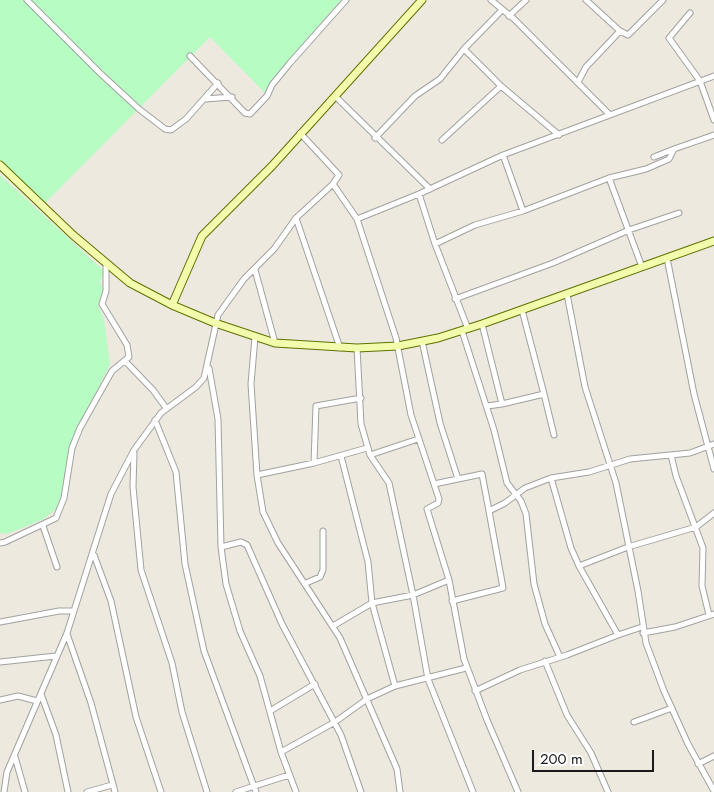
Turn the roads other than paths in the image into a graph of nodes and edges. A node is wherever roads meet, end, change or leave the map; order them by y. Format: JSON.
{"nodes":[{"id":1,"x":27,"y":0,"type":"edge"},
{"id":2,"x":346,"y":0,"type":"edge"},
{"id":3,"x":422,"y":0,"type":"edge"},
{"id":4,"x":491,"y":0,"type":"edge"},
{"id":5,"x":526,"y":0,"type":"edge"},
{"id":6,"x":586,"y":0,"type":"edge"},
{"id":7,"x":663,"y":0,"type":"edge"},
{"id":8,"x":502,"y":10,"type":"junction"},
{"id":9,"x":690,"y":13,"type":"dead end"},
{"id":10,"x":509,"y":16,"type":"junction"},
{"id":11,"x":620,"y":31,"type":"junction"},
{"id":12,"x":464,"y":49,"type":"junction"},
{"id":13,"x":190,"y":56,"type":"dead end"},
{"id":14,"x":714,"y":76,"type":"edge"},
{"id":15,"x":700,"y":81,"type":"junction"},
{"id":16,"x":578,"y":82,"type":"junction"},
{"id":17,"x":218,"y":83,"type":"junction"},
{"id":18,"x":501,"y":86,"type":"junction"},
{"id":19,"x":335,"y":96,"type":"junction"},
{"id":20,"x":232,"y":97,"type":"junction"},
{"id":21,"x":205,"y":99,"type":"junction"},
{"id":22,"x":609,"y":114,"type":"junction"},
{"id":23,"x":714,"y":120,"type":"edge"},
{"id":24,"x":300,"y":133,"type":"junction"},
{"id":25,"x":559,"y":135,"type":"junction"},
{"id":26,"x":714,"y":135,"type":"edge"},
{"id":27,"x":375,"y":138,"type":"junction"},
{"id":28,"x":442,"y":140,"type":"dead end"},
{"id":29,"x":674,"y":149,"type":"junction"},
{"id":30,"x":502,"y":155,"type":"junction"},
{"id":31,"x":654,"y":157,"type":"dead end"},
{"id":32,"x":0,"y":165,"type":"edge"},
{"id":33,"x":609,"y":178,"type":"junction"},
{"id":34,"x":333,"y":184,"type":"junction"},
{"id":35,"x":430,"y":189,"type":"junction"},
{"id":36,"x":420,"y":194,"type":"junction"},
{"id":37,"x":523,"y":211,"type":"junction"},
{"id":38,"x":680,"y":213,"type":"dead end"},
{"id":39,"x":296,"y":218,"type":"junction"},
{"id":40,"x":357,"y":219,"type":"junction"},
{"id":41,"x":628,"y":230,"type":"junction"},
{"id":42,"x":714,"y":241,"type":"edge"},
{"id":43,"x":435,"y":244,"type":"junction"},
{"id":44,"x":667,"y":258,"type":"junction"},
{"id":45,"x":106,"y":264,"type":"junction"},
{"id":46,"x":642,"y":267,"type":"junction"},
{"id":47,"x":255,"y":270,"type":"junction"},
{"id":48,"x":567,"y":294,"type":"junction"},
{"id":49,"x":455,"y":299,"type":"junction"},
{"id":50,"x":172,"y":305,"type":"junction"},
{"id":51,"x":522,"y":310,"type":"junction"},
{"id":52,"x":215,"y":323,"type":"junction"},
{"id":53,"x":482,"y":324,"type":"junction"},
{"id":54,"x":465,"y":330,"type":"junction"},
{"id":55,"x":255,"y":337,"type":"junction"},
{"id":56,"x":422,"y":341,"type":"junction"},
{"id":57,"x":275,"y":344,"type":"junction"},
{"id":58,"x":398,"y":346,"type":"junction"},
{"id":59,"x":340,"y":348,"type":"junction"},
{"id":60,"x":357,"y":348,"type":"junction"},
{"id":61,"x":125,"y":362,"type":"junction"},
{"id":62,"x":208,"y":365,"type":"junction"},
{"id":63,"x":544,"y":394,"type":"junction"},
{"id":64,"x":361,"y":398,"type":"junction"},
{"id":65,"x":502,"y":404,"type":"junction"},
{"id":66,"x":486,"y":406,"type":"junction"},
{"id":67,"x":166,"y":408,"type":"junction"},
{"id":68,"x":155,"y":420,"type":"junction"},
{"id":69,"x":554,"y":435,"type":"dead end"},
{"id":70,"x":418,"y":439,"type":"junction"},
{"id":71,"x":714,"y":444,"type":"edge"},
{"id":72,"x":706,"y":446,"type":"junction"},
{"id":73,"x":367,"y":448,"type":"junction"},
{"id":74,"x":134,"y":450,"type":"junction"},
{"id":75,"x":370,"y":455,"type":"junction"},
{"id":76,"x":671,"y":455,"type":"junction"},
{"id":77,"x":340,"y":456,"type":"junction"},
{"id":78,"x":314,"y":463,"type":"junction"},
{"id":79,"x":610,"y":464,"type":"junction"},
{"id":80,"x":714,"y":469,"type":"edge"},
{"id":81,"x":257,"y":475,"type":"junction"},
{"id":82,"x":551,"y":478,"type":"junction"},
{"id":83,"x":458,"y":479,"type":"junction"},
{"id":84,"x":434,"y":484,"type":"junction"},
{"id":85,"x":517,"y":496,"type":"junction"},
{"id":86,"x":488,"y":511,"type":"junction"},
{"id":87,"x":714,"y":513,"type":"edge"},
{"id":88,"x":43,"y":526,"type":"junction"},
{"id":89,"x":696,"y":527,"type":"junction"},
{"id":90,"x":323,"y":531,"type":"dead end"},
{"id":91,"x":1,"y":544,"type":"edge"},
{"id":92,"x":628,"y":546,"type":"junction"},
{"id":93,"x":221,"y":547,"type":"junction"},
{"id":94,"x":94,"y":554,"type":"junction"},
{"id":95,"x":579,"y":566,"type":"junction"},
{"id":96,"x":57,"y":567,"type":"dead end"},
{"id":97,"x":449,"y":580,"type":"junction"},
{"id":98,"x":306,"y":583,"type":"junction"},
{"id":99,"x":413,"y":595,"type":"junction"},
{"id":100,"x":452,"y":601,"type":"junction"},
{"id":101,"x":372,"y":603,"type":"junction"},
{"id":102,"x":73,"y":611,"type":"junction"},
{"id":103,"x":712,"y":614,"type":"edge"},
{"id":104,"x":0,"y":622,"type":"edge"},
{"id":105,"x":333,"y":626,"type":"junction"},
{"id":106,"x":643,"y":630,"type":"junction"},
{"id":107,"x":67,"y":633,"type":"junction"},
{"id":108,"x":618,"y":635,"type":"junction"},
{"id":109,"x":56,"y":656,"type":"junction"},
{"id":110,"x":560,"y":658,"type":"junction"},
{"id":111,"x":545,"y":661,"type":"junction"},
{"id":112,"x":0,"y":662,"type":"edge"},
{"id":113,"x":466,"y":668,"type":"junction"},
{"id":114,"x":428,"y":679,"type":"junction"},
{"id":115,"x":315,"y":684,"type":"junction"},
{"id":116,"x":395,"y":686,"type":"junction"},
{"id":117,"x":475,"y":691,"type":"junction"},
{"id":118,"x":40,"y":694,"type":"junction"},
{"id":119,"x":366,"y":699,"type":"junction"},
{"id":120,"x":0,"y":700,"type":"edge"},
{"id":121,"x":37,"y":701,"type":"junction"},
{"id":122,"x":672,"y":708,"type":"junction"},
{"id":123,"x":270,"y":711,"type":"junction"},
{"id":124,"x":334,"y":722,"type":"junction"},
{"id":125,"x":634,"y":722,"type":"dead end"},
{"id":126,"x":281,"y":752,"type":"junction"},
{"id":127,"x":714,"y":756,"type":"edge"},
{"id":128,"x":15,"y":757,"type":"junction"},
{"id":129,"x":698,"y":764,"type":"junction"},
{"id":130,"x":289,"y":775,"type":"junction"},
{"id":131,"x":112,"y":785,"type":"junction"},
{"id":132,"x":255,"y":789,"type":"edge"},
{"id":133,"x":714,"y":790,"type":"edge"},
{"id":134,"x":4,"y":792,"type":"edge"},
{"id":135,"x":25,"y":792,"type":"edge"},
{"id":136,"x":68,"y":792,"type":"edge"},
{"id":137,"x":87,"y":792,"type":"edge"},
{"id":138,"x":115,"y":792,"type":"edge"},
{"id":139,"x":161,"y":792,"type":"edge"},
{"id":140,"x":207,"y":792,"type":"edge"},
{"id":141,"x":236,"y":792,"type":"edge"},
{"id":142,"x":296,"y":792,"type":"edge"},
{"id":143,"x":362,"y":792,"type":"edge"},
{"id":144,"x":400,"y":792,"type":"edge"},
{"id":145,"x":473,"y":792,"type":"edge"},
{"id":146,"x":518,"y":792,"type":"edge"},
{"id":147,"x":608,"y":792,"type":"edge"}],
"edges":[{"from":1,"to":21,"type":"street"},
{"from":2,"to":20,"type":"street"},
{"from":3,"to":19,"type":"main road"},
{"from":4,"to":8,"type":"street"},
{"from":5,"to":10,"type":"street"},
{"from":6,"to":11,"type":"street"},
{"from":7,"to":11,"type":"street"},
{"from":8,"to":10,"type":"street"},
{"from":8,"to":12,"type":"street"},
{"from":9,"to":15,"type":"street"},
{"from":10,"to":16,"type":"street"},
{"from":11,"to":16,"type":"street"},
{"from":12,"to":18,"type":"street"},
{"from":12,"to":27,"type":"street"},
{"from":13,"to":17,"type":"street"},
{"from":14,"to":15,"type":"street"},
{"from":15,"to":22,"type":"street"},
{"from":15,"to":23,"type":"street"},
{"from":16,"to":22,"type":"street"},
{"from":17,"to":20,"type":"street"},
{"from":17,"to":21,"type":"street"},
{"from":18,"to":25,"type":"street"},
{"from":18,"to":28,"type":"street"},
{"from":19,"to":24,"type":"main road"},
{"from":19,"to":27,"type":"street"},
{"from":20,"to":21,"type":"street"},
{"from":22,"to":25,"type":"street"},
{"from":24,"to":34,"type":"street"},
{"from":24,"to":50,"type":"main road"},
{"from":25,"to":30,"type":"street"},
{"from":26,"to":29,"type":"street"},
{"from":27,"to":35,"type":"street"},
{"from":29,"to":31,"type":"street"},
{"from":29,"to":33,"type":"street"},
{"from":30,"to":35,"type":"street"},
{"from":30,"to":37,"type":"street"},
{"from":32,"to":45,"type":"main road"},
{"from":33,"to":37,"type":"street"},
{"from":33,"to":41,"type":"street"},
{"from":34,"to":39,"type":"street"},
{"from":34,"to":40,"type":"street"},
{"from":35,"to":36,"type":"street"},
{"from":36,"to":40,"type":"street"},
{"from":36,"to":43,"type":"street"},
{"from":37,"to":43,"type":"street"},
{"from":38,"to":41,"type":"street"},
{"from":39,"to":47,"type":"street"},
{"from":39,"to":59,"type":"street"},
{"from":40,"to":58,"type":"street"},
{"from":41,"to":46,"type":"street"},
{"from":41,"to":49,"type":"street"},
{"from":42,"to":44,"type":"main road"},
{"from":43,"to":49,"type":"street"},
{"from":44,"to":46,"type":"main road"},
{"from":44,"to":72,"type":"street"},
{"from":45,"to":50,"type":"main road"},
{"from":45,"to":61,"type":"street"},
{"from":46,"to":48,"type":"main road"},
{"from":47,"to":52,"type":"street"},
{"from":47,"to":57,"type":"street"},
{"from":48,"to":51,"type":"main road"},
{"from":48,"to":79,"type":"street"},
{"from":49,"to":54,"type":"street"},
{"from":50,"to":52,"type":"main road"},
{"from":51,"to":53,"type":"main road"},
{"from":51,"to":63,"type":"street"},
{"from":52,"to":55,"type":"main road"},
{"from":52,"to":62,"type":"street"},
{"from":53,"to":54,"type":"main road"},
{"from":53,"to":65,"type":"street"},
{"from":54,"to":56,"type":"main road"},
{"from":54,"to":66,"type":"street"},
{"from":55,"to":57,"type":"main road"},
{"from":55,"to":81,"type":"street"},
{"from":56,"to":58,"type":"main road"},
{"from":56,"to":83,"type":"street"},
{"from":57,"to":59,"type":"main road"},
{"from":58,"to":60,"type":"main road"},
{"from":58,"to":70,"type":"street"},
{"from":59,"to":60,"type":"main road"},
{"from":60,"to":64,"type":"street"},
{"from":61,"to":67,"type":"street"},
{"from":61,"to":88,"type":"street"},
{"from":62,"to":67,"type":"street"},
{"from":62,"to":93,"type":"street"},
{"from":63,"to":65,"type":"street"},
{"from":63,"to":69,"type":"street"},
{"from":64,"to":73,"type":"street"},
{"from":64,"to":78,"type":"street"},
{"from":65,"to":66,"type":"street"},
{"from":66,"to":85,"type":"street"},
{"from":67,"to":68,"type":"street"},
{"from":68,"to":74,"type":"street"},
{"from":68,"to":132,"type":"street"},
{"from":70,"to":75,"type":"street"},
{"from":70,"to":84,"type":"street"},
{"from":71,"to":72,"type":"street"},
{"from":72,"to":76,"type":"street"},
{"from":72,"to":80,"type":"street"},
{"from":73,"to":75,"type":"street"},
{"from":73,"to":77,"type":"street"},
{"from":74,"to":94,"type":"street"},
{"from":74,"to":140,"type":"street"},
{"from":75,"to":99,"type":"street"},
{"from":76,"to":79,"type":"street"},
{"from":76,"to":89,"type":"street"},
{"from":77,"to":78,"type":"street"},
{"from":77,"to":101,"type":"street"},
{"from":78,"to":81,"type":"street"},
{"from":79,"to":82,"type":"street"},
{"from":79,"to":92,"type":"street"},
{"from":81,"to":98,"type":"street"},
{"from":82,"to":85,"type":"street"},
{"from":82,"to":95,"type":"street"},
{"from":83,"to":84,"type":"street"},
{"from":83,"to":86,"type":"street"},
{"from":84,"to":97,"type":"street"},
{"from":85,"to":86,"type":"street"},
{"from":85,"to":110,"type":"street"},
{"from":86,"to":100,"type":"street"},
{"from":87,"to":89,"type":"street"},
{"from":88,"to":91,"type":"street"},
{"from":88,"to":96,"type":"street"},
{"from":89,"to":92,"type":"street"},
{"from":89,"to":103,"type":"street"},
{"from":90,"to":98,"type":"street"},
{"from":92,"to":95,"type":"street"},
{"from":92,"to":106,"type":"street"},
{"from":93,"to":115,"type":"street"},
{"from":93,"to":123,"type":"street"},
{"from":94,"to":102,"type":"street"},
{"from":94,"to":139,"type":"street"},
{"from":95,"to":108,"type":"street"},
{"from":97,"to":99,"type":"street"},
{"from":97,"to":100,"type":"street"},
{"from":98,"to":105,"type":"street"},
{"from":99,"to":101,"type":"street"},
{"from":99,"to":114,"type":"street"},
{"from":100,"to":113,"type":"street"},
{"from":101,"to":105,"type":"street"},
{"from":101,"to":116,"type":"street"},
{"from":102,"to":104,"type":"street"},
{"from":102,"to":107,"type":"street"},
{"from":103,"to":106,"type":"street"},
{"from":105,"to":119,"type":"street"},
{"from":106,"to":108,"type":"street"},
{"from":106,"to":122,"type":"street"},
{"from":107,"to":109,"type":"street"},
{"from":107,"to":131,"type":"street"},
{"from":108,"to":110,"type":"street"},
{"from":109,"to":112,"type":"street"},
{"from":109,"to":118,"type":"street"},
{"from":110,"to":111,"type":"street"},
{"from":111,"to":117,"type":"street"},
{"from":111,"to":147,"type":"street"},
{"from":113,"to":114,"type":"street"},
{"from":113,"to":117,"type":"street"},
{"from":114,"to":116,"type":"street"},
{"from":114,"to":145,"type":"street"},
{"from":115,"to":123,"type":"street"},
{"from":115,"to":124,"type":"street"},
{"from":116,"to":119,"type":"street"},
{"from":117,"to":146,"type":"street"},
{"from":118,"to":121,"type":"street"},
{"from":118,"to":136,"type":"street"},
{"from":119,"to":124,"type":"street"},
{"from":119,"to":144,"type":"street"},
{"from":120,"to":121,"type":"street"},
{"from":121,"to":128,"type":"street"},
{"from":122,"to":125,"type":"street"},
{"from":122,"to":129,"type":"street"},
{"from":123,"to":126,"type":"street"},
{"from":124,"to":126,"type":"street"},
{"from":124,"to":143,"type":"street"},
{"from":126,"to":130,"type":"street"},
{"from":127,"to":129,"type":"street"},
{"from":128,"to":134,"type":"street"},
{"from":128,"to":135,"type":"street"},
{"from":129,"to":133,"type":"street"},
{"from":130,"to":132,"type":"street"},
{"from":130,"to":142,"type":"street"},
{"from":131,"to":137,"type":"street"},
{"from":131,"to":138,"type":"street"},
{"from":132,"to":141,"type":"street"}]}
